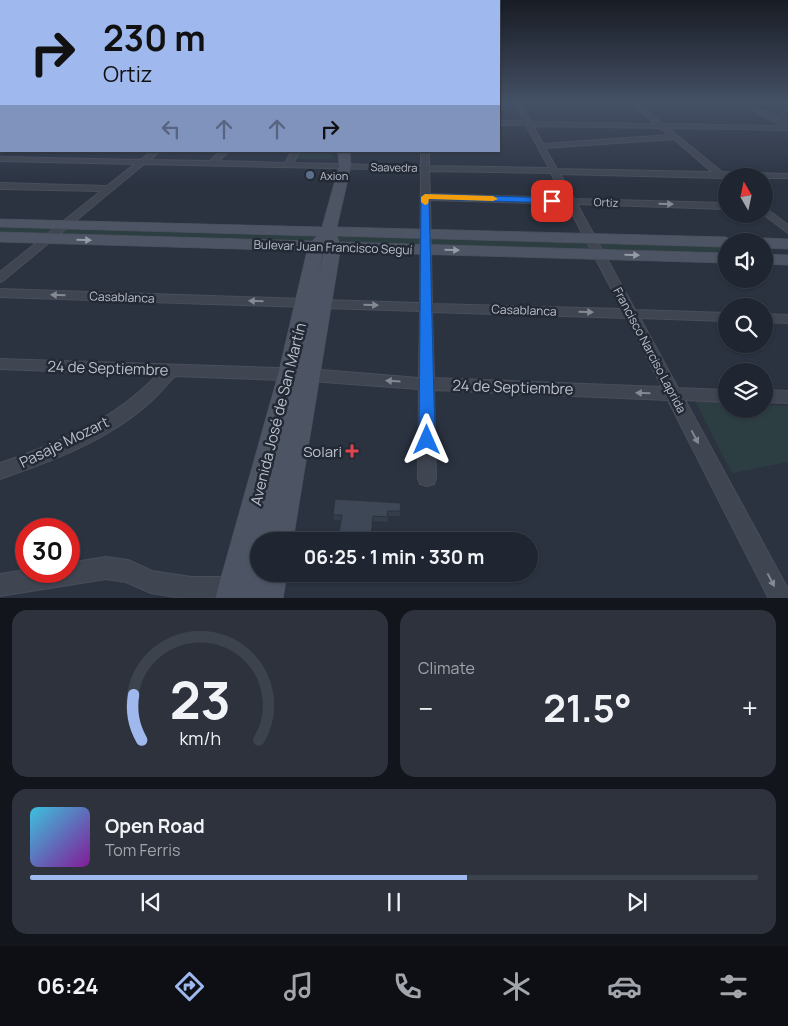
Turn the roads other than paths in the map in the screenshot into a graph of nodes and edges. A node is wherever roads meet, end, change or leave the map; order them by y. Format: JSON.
{"nodes":[{"id":1,"x":533,"y":130,"type":"edge"},
{"id":2,"x":667,"y":130,"type":"edge"},
{"id":3,"x":676,"y":137,"type":"junction"},
{"id":4,"x":541,"y":146,"type":"junction"},
{"id":5,"x":21,"y":152,"type":"edge"},
{"id":6,"x":85,"y":152,"type":"edge"},
{"id":7,"x":155,"y":152,"type":"edge"},
{"id":8,"x":223,"y":152,"type":"edge"},
{"id":9,"x":295,"y":152,"type":"edge"},
{"id":10,"x":425,"y":152,"type":"edge"},
{"id":11,"x":346,"y":157,"type":"edge"},
{"id":12,"x":0,"y":159,"type":"edge"},
{"id":13,"x":9,"y":159,"type":"junction"},
{"id":14,"x":72,"y":160,"type":"junction"},
{"id":15,"x":142,"y":162,"type":"junction"},
{"id":16,"x":213,"y":163,"type":"junction"},
{"id":17,"x":0,"y":164,"type":"edge"},
{"id":18,"x":288,"y":165,"type":"junction"},
{"id":19,"x":425,"y":168,"type":"junction"},
{"id":20,"x":554,"y":171,"type":"junction"},
{"id":21,"x":718,"y":173,"type":"edge"},
{"id":22,"x":773,"y":176,"type":"edge"},
{"id":23,"x":788,"y":176,"type":"edge"},
{"id":24,"x":718,"y":177,"type":"edge"},
{"id":25,"x":0,"y":186,"type":"edge"},
{"id":26,"x":109,"y":189,"type":"junction"},
{"id":27,"x":425,"y":197,"type":"junction"},
{"id":28,"x":571,"y":201,"type":"junction"},
{"id":29,"x":718,"y":206,"type":"edge"},
{"id":30,"x":773,"y":218,"type":"edge"},
{"id":31,"x":0,"y":223,"type":"edge"},
{"id":32,"x":66,"y":224,"type":"junction"},
{"id":33,"x":788,"y":230,"type":"edge"},
{"id":34,"x":0,"y":237,"type":"edge"},
{"id":35,"x":48,"y":238,"type":"junction"},
{"id":36,"x":591,"y":238,"type":"junction"},
{"id":37,"x":326,"y":242,"type":"junction"},
{"id":38,"x":425,"y":242,"type":"junction"},
{"id":39,"x":718,"y":242,"type":"edge"},
{"id":40,"x":773,"y":243,"type":"edge"},
{"id":41,"x":788,"y":244,"type":"edge"},
{"id":42,"x":599,"y":254,"type":"junction"},
{"id":43,"x":718,"y":258,"type":"edge"},
{"id":44,"x":773,"y":259,"type":"edge"},
{"id":45,"x":788,"y":260,"type":"edge"},
{"id":46,"x":0,"y":278,"type":"edge"},
{"id":47,"x":0,"y":293,"type":"edge"},
{"id":48,"x":313,"y":304,"type":"junction"},
{"id":49,"x":426,"y":307,"type":"junction"},
{"id":50,"x":631,"y":314,"type":"junction"},
{"id":51,"x":718,"y":317,"type":"edge"},
{"id":52,"x":773,"y":318,"type":"edge"},
{"id":53,"x":788,"y":318,"type":"edge"},
{"id":54,"x":0,"y":364,"type":"edge"},
{"id":55,"x":171,"y":370,"type":"junction"},
{"id":56,"x":299,"y":375,"type":"junction"},
{"id":57,"x":426,"y":384,"type":"junction"},
{"id":58,"x":672,"y":394,"type":"junction"},
{"id":59,"x":718,"y":396,"type":"edge"},
{"id":60,"x":773,"y":396,"type":"edge"},
{"id":61,"x":788,"y":397,"type":"edge"},
{"id":62,"x":0,"y":471,"type":"edge"},
{"id":63,"x":427,"y":478,"type":"dead end"},
{"id":64,"x":278,"y":532,"type":"edge"},
{"id":65,"x":269,"y":582,"type":"edge"},
{"id":66,"x":0,"y":585,"type":"edge"},
{"id":67,"x":233,"y":593,"type":"edge"},
{"id":68,"x":266,"y":598,"type":"edge"},
{"id":69,"x":781,"y":598,"type":"edge"}],
"edges":[{"from":1,"to":4,"type":"street","name":"Francisco Narciso Laprida"},
{"from":2,"to":3,"type":"street"},
{"from":3,"to":4,"type":"street"},
{"from":3,"to":21,"type":"street"},
{"from":4,"to":20,"type":"street","name":"Francisco Narciso Laprida"},
{"from":5,"to":13,"type":"street"},
{"from":6,"to":14,"type":"street"},
{"from":7,"to":15,"type":"street"},
{"from":8,"to":16,"type":"street"},
{"from":9,"to":18,"type":"street"},
{"from":10,"to":19,"type":"street"},
{"from":11,"to":18,"type":"street","name":"Saavedra"},
{"from":11,"to":19,"type":"street","name":"Saavedra"},
{"from":11,"to":37,"type":"main road","name":"Avenida José de San Martín"},
{"from":12,"to":13,"type":"street","name":"Saavedra"},
{"from":13,"to":14,"type":"street","name":"Saavedra"},
{"from":13,"to":17,"type":"street"},
{"from":14,"to":15,"type":"street","name":"Saavedra"},
{"from":15,"to":16,"type":"street","name":"Saavedra"},
{"from":15,"to":26,"type":"street"},
{"from":16,"to":18,"type":"street","name":"Saavedra"},
{"from":19,"to":20,"type":"street","name":"Saavedra"},
{"from":19,"to":27,"type":"street"},
{"from":20,"to":24,"type":"street","name":"Saavedra"},
{"from":20,"to":28,"type":"street","name":"Francisco Narciso Laprida"},
{"from":22,"to":23,"type":"street","name":"Saavedra"},
{"from":25,"to":26,"type":"street"},
{"from":26,"to":32,"type":"street"},
{"from":27,"to":28,"type":"street","name":"Ortiz"},
{"from":27,"to":38,"type":"street"},
{"from":28,"to":29,"type":"street","name":"Ortiz","one_way":true},
{"from":28,"to":36,"type":"street","name":"Francisco Narciso Laprida"},
{"from":30,"to":33,"type":"street"},
{"from":31,"to":32,"type":"main road","name":"Bulevar Juan Francisco Seguí"},
{"from":32,"to":35,"type":"street"},
{"from":32,"to":37,"type":"main road","name":"Bulevar Juan Francisco Seguí"},
{"from":34,"to":35,"type":"main road","name":"Bulevar Juan Francisco Seguí"},
{"from":35,"to":37,"type":"main road","name":"Bulevar Juan Francisco Seguí","one_way":true},
{"from":35,"to":46,"type":"street"},
{"from":36,"to":38,"type":"main road","name":"Bulevar Juan Francisco Seguí"},
{"from":36,"to":39,"type":"main road","name":"Bulevar Juan Francisco Seguí"},
{"from":36,"to":42,"type":"street","name":"Francisco Narciso Laprida"},
{"from":37,"to":38,"type":"main road","name":"Bulevar Juan Francisco Seguí"},
{"from":37,"to":48,"type":"main road","name":"Avenida José de San Martín"},
{"from":38,"to":42,"type":"main road","name":"Bulevar Juan Francisco Seguí","one_way":true},
{"from":38,"to":49,"type":"street"},
{"from":40,"to":41,"type":"main road"},
{"from":42,"to":43,"type":"main road","name":"Bulevar Juan Francisco Seguí","one_way":true},
{"from":42,"to":50,"type":"street","name":"Francisco Narciso Laprida"},
{"from":44,"to":45,"type":"main road"},
{"from":48,"to":47,"type":"street","name":"Casablanca","one_way":true},
{"from":48,"to":49,"type":"street","name":"Casablanca","one_way":true},
{"from":48,"to":56,"type":"main road","name":"Avenida José de San Martín"},
{"from":49,"to":50,"type":"street","name":"Casablanca","one_way":true},
{"from":49,"to":57,"type":"street"},
{"from":50,"to":51,"type":"street","name":"Casablanca"},
{"from":50,"to":58,"type":"street","name":"Francisco Narciso Laprida"},
{"from":52,"to":53,"type":"street"},
{"from":54,"to":55,"type":"street","name":"24 de Septiembre"},
{"from":55,"to":56,"type":"street","name":"24 de Septiembre"},
{"from":55,"to":62,"type":"street","name":"Pasaje Mozart"},
{"from":57,"to":56,"type":"street","name":"24 de Septiembre","one_way":true},
{"from":56,"to":64,"type":"main road","name":"Avenida José de San Martín"},
{"from":56,"to":67,"type":"main road","name":"Avenida José de San Martín"},
{"from":58,"to":57,"type":"street","name":"24 de Septiembre","one_way":true},
{"from":57,"to":63,"type":"street"},
{"from":58,"to":59,"type":"street","name":"24 de Septiembre"},
{"from":58,"to":69,"type":"street","name":"Francisco Narciso Laprida","one_way":true},
{"from":60,"to":61,"type":"street"},
{"from":65,"to":68,"type":"main road"},
{"from":66,"to":67,"type":"street"}]}
